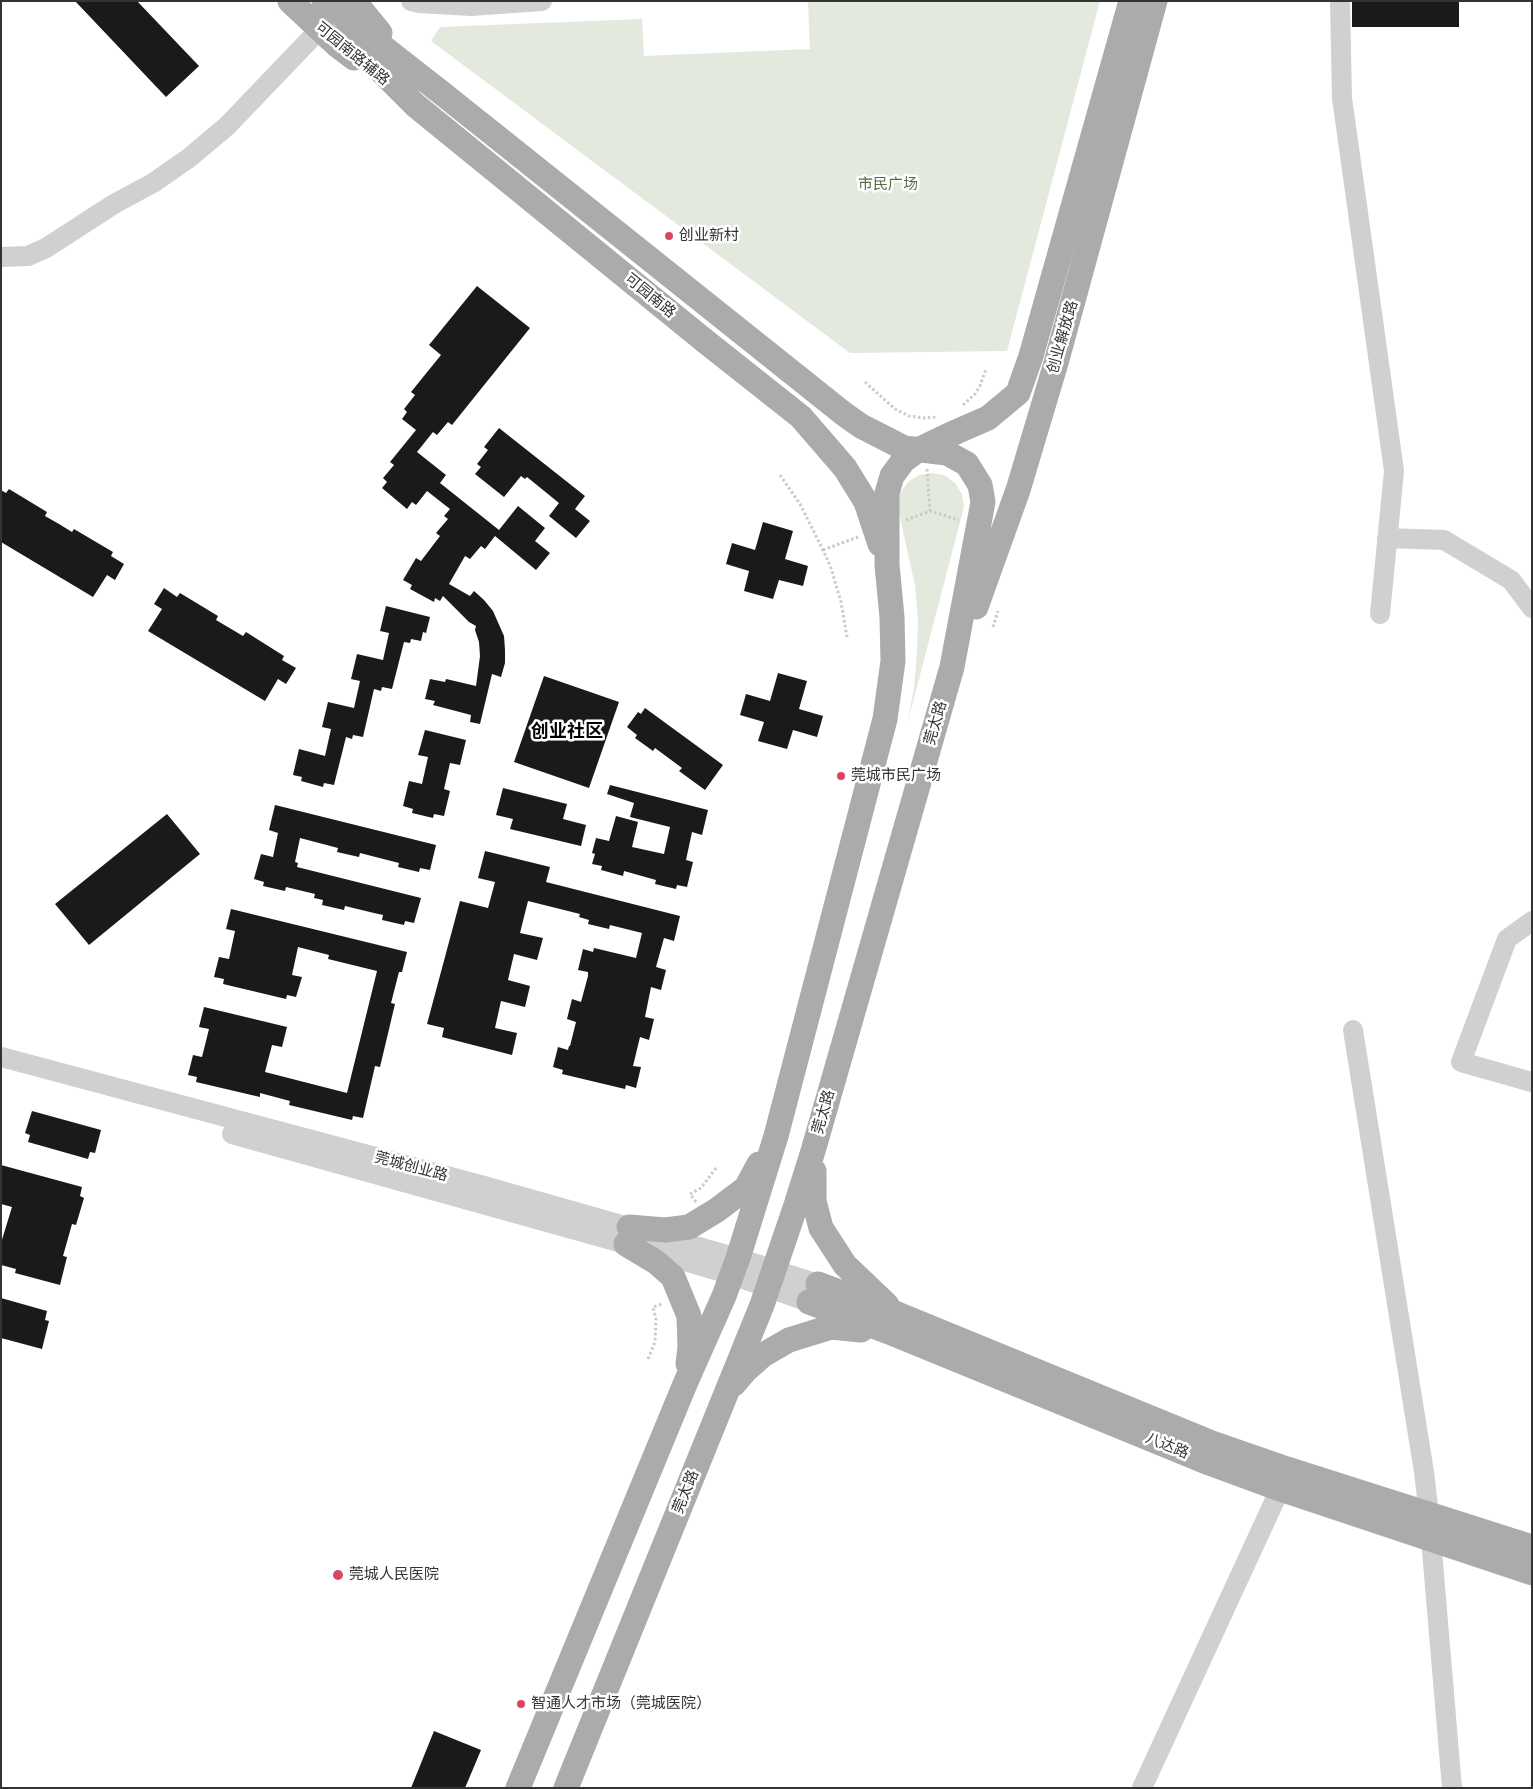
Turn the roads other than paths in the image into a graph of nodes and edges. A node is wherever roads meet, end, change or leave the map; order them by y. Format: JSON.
{"nodes":[{"id":1,"x":290,"y":1,"type":"edge"},
{"id":2,"x":322,"y":1,"type":"edge"},
{"id":3,"x":354,"y":1,"type":"edge"},
{"id":4,"x":411,"y":1,"type":"edge"},
{"id":5,"x":542,"y":1,"type":"edge"},
{"id":6,"x":1131,"y":1,"type":"edge"},
{"id":7,"x":1156,"y":1,"type":"edge"},
{"id":8,"x":1340,"y":1,"type":"edge"},
{"id":9,"x":320,"y":29,"type":"junction"},
{"id":10,"x":443,"y":94,"type":"junction"},
{"id":11,"x":415,"y":105,"type":"junction"},
{"id":12,"x":1,"y":256,"type":"edge"},
{"id":13,"x":861,"y":426,"type":"junction"},
{"id":14,"x":945,"y":426,"type":"junction"},
{"id":15,"x":918,"y":450,"type":"junction"},
{"id":16,"x":1387,"y":538,"type":"junction"},
{"id":17,"x":887,"y":565,"type":"junction"},
{"id":18,"x":1532,"y":608,"type":"edge"},
{"id":19,"x":1380,"y":614,"type":"dead end"},
{"id":20,"x":952,"y":667,"type":"junction"},
{"id":21,"x":1532,"y":921,"type":"edge"},
{"id":22,"x":1353,"y":1030,"type":"dead end"},
{"id":23,"x":1,"y":1057,"type":"edge"},
{"id":24,"x":1,"y":1071,"type":"edge"},
{"id":25,"x":1532,"y":1082,"type":"edge"},
{"id":26,"x":776,"y":1136,"type":"junction"},
{"id":27,"x":813,"y":1151,"type":"junction"},
{"id":28,"x":627,"y":1235,"type":"junction"},
{"id":29,"x":735,"y":1267,"type":"junction"},
{"id":30,"x":771,"y":1279,"type":"junction"},
{"id":31,"x":814,"y":1293,"type":"joint"},
{"id":32,"x":892,"y":1323,"type":"junction"},
{"id":33,"x":685,"y":1384,"type":"junction"},
{"id":34,"x":724,"y":1398,"type":"junction"},
{"id":35,"x":1280,"y":1489,"type":"junction"},
{"id":36,"x":1429,"y":1514,"type":"junction"},
{"id":37,"x":1431,"y":1539,"type":"junction"},
{"id":38,"x":1532,"y":1547,"type":"edge"},
{"id":39,"x":1532,"y":1573,"type":"edge"},
{"id":40,"x":518,"y":1788,"type":"edge"},
{"id":41,"x":566,"y":1788,"type":"edge"},
{"id":42,"x":1142,"y":1788,"type":"edge"},
{"id":43,"x":1452,"y":1788,"type":"edge"}],
"edges":[{"from":1,"to":9,"type":"main road","name":"可园南路辅路"},
{"from":2,"to":10,"type":"main road","name":"可园南路"},
{"from":2,"to":11,"type":"main road","name":"可园南路"},
{"from":3,"to":10,"type":"main road","name":"可园南路辅路"},
{"from":4,"to":5,"type":"street"},
{"from":6,"to":14,"type":"main road","name":"创业解放路"},
{"from":7,"to":20,"type":"main road","name":"创业解放路"},
{"from":8,"to":16,"type":"street"},
{"from":9,"to":11,"type":"main road","name":"可园南路辅路"},
{"from":9,"to":12,"type":"street"},
{"from":10,"to":13,"type":"main road","name":"可园南路"},
{"from":11,"to":17,"type":"main road","name":"可园南路"},
{"from":13,"to":14,"type":"main road"},
{"from":13,"to":15,"type":"main road","name":"可园南路"},
{"from":14,"to":15,"type":"main road","name":"创业解放路"},
{"from":15,"to":17,"type":"main road","name":"创业解放路"},
{"from":15,"to":20,"type":"main road","name":"莞太路"},
{"from":16,"to":18,"type":"street"},
{"from":16,"to":19,"type":"street"},
{"from":17,"to":26,"type":"main road"},
{"from":20,"to":27,"type":"main road","name":"莞太路"},
{"from":21,"to":25,"type":"street"},
{"from":22,"to":36,"type":"street"},
{"from":23,"to":28,"type":"street","name":"莞城创业路"},
{"from":24,"to":28,"type":"street","name":"莞城创业路"},
{"from":26,"to":28,"type":"main road"},
{"from":26,"to":29,"type":"main road"},
{"from":27,"to":30,"type":"main road","name":"莞太路"},
{"from":27,"to":32,"type":"main road"},
{"from":28,"to":29,"type":"street","name":"莞城创业路"},
{"from":28,"to":33,"type":"main road"},
{"from":29,"to":30,"type":"street","name":"莞城创业路"},
{"from":29,"to":33,"type":"main road"},
{"from":30,"to":31,"type":"street","name":"莞城创业路"},
{"from":30,"to":34,"type":"main road","name":"莞太路"},
{"from":31,"to":32,"type":"main road","name":"八达路"},
{"from":32,"to":34,"type":"main road"},
{"from":32,"to":35,"type":"main road","name":"八达路"},
{"from":32,"to":36,"type":"main road","name":"八达路"},
{"from":33,"to":40,"type":"main road"},
{"from":34,"to":41,"type":"main road","name":"莞太路"},
{"from":35,"to":37,"type":"main road","name":"八达路"},
{"from":35,"to":42,"type":"street"},
{"from":36,"to":38,"type":"main road","name":"八达路"},
{"from":37,"to":39,"type":"main road","name":"八达路"},
{"from":37,"to":43,"type":"street"}]}
